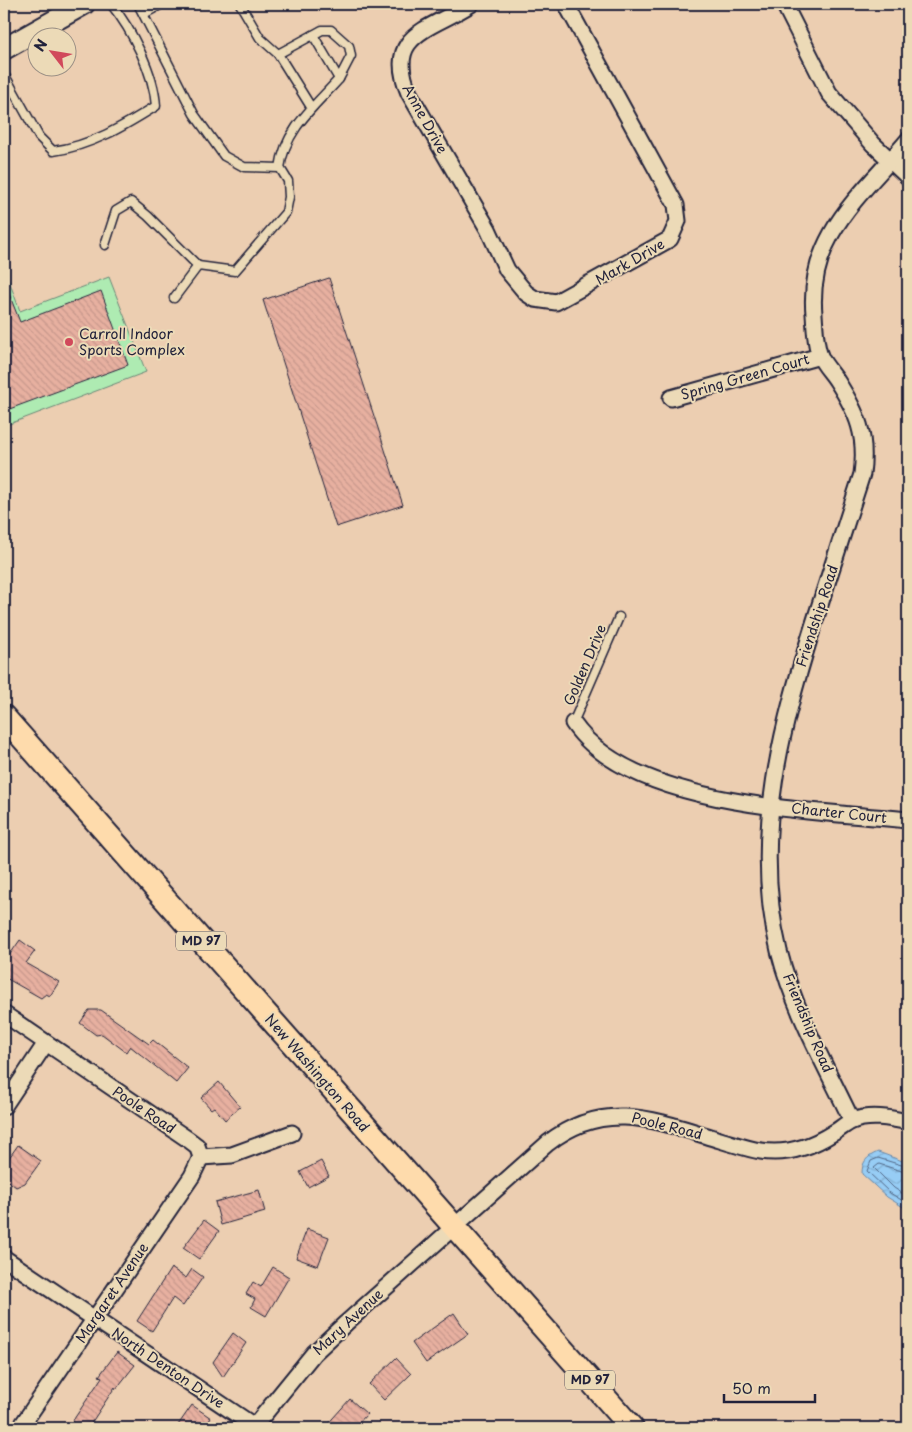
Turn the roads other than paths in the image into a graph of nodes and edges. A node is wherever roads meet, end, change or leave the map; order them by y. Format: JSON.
{"nodes":[{"id":1,"x":84,"y":4,"type":"edge"},
{"id":2,"x":111,"y":4,"type":"edge"},
{"id":3,"x":138,"y":4,"type":"edge"},
{"id":4,"x":162,"y":4,"type":"edge"},
{"id":5,"x":240,"y":4,"type":"edge"},
{"id":6,"x":471,"y":4,"type":"edge"},
{"id":7,"x":566,"y":4,"type":"edge"},
{"id":8,"x":784,"y":4,"type":"edge"},
{"id":9,"x":144,"y":14,"type":"junction"},
{"id":10,"x":312,"y":35,"type":"junction"},
{"id":11,"x":4,"y":49,"type":"edge"},
{"id":12,"x":278,"y":54,"type":"junction"},
{"id":13,"x":4,"y":74,"type":"edge"},
{"id":14,"x":340,"y":79,"type":"junction"},
{"id":15,"x":311,"y":107,"type":"junction"},
{"id":16,"x":908,"y":140,"type":"edge"},
{"id":17,"x":890,"y":162,"type":"junction"},
{"id":18,"x":280,"y":168,"type":"junction"},
{"id":19,"x":908,"y":177,"type":"edge"},
{"id":20,"x":488,"y":229,"type":"joint"},
{"id":21,"x":105,"y":245,"type":"dead end"},
{"id":22,"x":198,"y":266,"type":"junction"},
{"id":23,"x":174,"y":298,"type":"dead end"},
{"id":24,"x":820,"y":356,"type":"junction"},
{"id":25,"x":671,"y":398,"type":"dead end"},
{"id":26,"x":619,"y":617,"type":"dead end"},
{"id":27,"x":4,"y":717,"type":"edge"},
{"id":28,"x":573,"y":723,"type":"joint"},
{"id":29,"x":770,"y":805,"type":"junction"},
{"id":30,"x":908,"y":820,"type":"edge"},
{"id":31,"x":4,"y":1014,"type":"edge"},
{"id":32,"x":46,"y":1043,"type":"junction"},
{"id":33,"x":4,"y":1106,"type":"edge"},
{"id":34,"x":852,"y":1121,"type":"junction"},
{"id":35,"x":908,"y":1122,"type":"edge"},
{"id":36,"x":292,"y":1133,"type":"dead end"},
{"id":37,"x":201,"y":1157,"type":"junction"},
{"id":38,"x":454,"y":1227,"type":"junction"},
{"id":39,"x":4,"y":1258,"type":"edge"},
{"id":40,"x":95,"y":1318,"type":"junction"},
{"id":41,"x":20,"y":1428,"type":"edge"},
{"id":42,"x":255,"y":1428,"type":"edge"},
{"id":43,"x":632,"y":1428,"type":"edge"}],
"edges":[{"from":1,"to":11,"type":"main road"},
{"from":2,"to":13,"type":"lane"},
{"from":3,"to":9,"type":"lane"},
{"from":4,"to":9,"type":"lane"},
{"from":5,"to":12,"type":"lane"},
{"from":6,"to":20,"type":"street","name":"Anne Drive"},
{"from":7,"to":20,"type":"street","name":"Mark Drive"},
{"from":8,"to":17,"type":"street"},
{"from":9,"to":18,"type":"lane"},
{"from":10,"to":12,"type":"lane"},
{"from":10,"to":14,"type":"lane"},
{"from":10,"to":14,"type":"lane"},
{"from":12,"to":15,"type":"lane"},
{"from":14,"to":15,"type":"lane"},
{"from":15,"to":18,"type":"lane"},
{"from":16,"to":17,"type":"street","name":"Friendship Road"},
{"from":17,"to":19,"type":"street"},
{"from":17,"to":24,"type":"street","name":"Friendship Road"},
{"from":18,"to":22,"type":"lane"},
{"from":21,"to":22,"type":"lane"},
{"from":22,"to":23,"type":"lane"},
{"from":24,"to":25,"type":"street","name":"Spring Green Court"},
{"from":24,"to":29,"type":"street","name":"Friendship Road"},
{"from":26,"to":28,"type":"lane","name":"Golden Drive"},
{"from":27,"to":38,"type":"main road","name":"New Washington Road","number":"MD 97"},
{"from":28,"to":29,"type":"street","name":"Charter Court"},
{"from":29,"to":30,"type":"street","name":"Charter Court"},
{"from":29,"to":34,"type":"street","name":"Friendship Road"},
{"from":31,"to":32,"type":"street","name":"Poole Road"},
{"from":32,"to":33,"type":"street"},
{"from":32,"to":37,"type":"street","name":"Poole Road"},
{"from":34,"to":35,"type":"street","name":"Poole Road"},
{"from":34,"to":38,"type":"street","name":"Poole Road"},
{"from":36,"to":37,"type":"street"},
{"from":37,"to":40,"type":"street","name":"Margaret Avenue"},
{"from":38,"to":42,"type":"street","name":"Mary Avenue"},
{"from":38,"to":43,"type":"main road","name":"New Washington Road","number":"MD 97"},
{"from":39,"to":40,"type":"street","name":"North Denton Drive"},
{"from":40,"to":41,"type":"street","name":"Margaret Avenue"},
{"from":40,"to":42,"type":"street","name":"North Denton Drive"}]}
